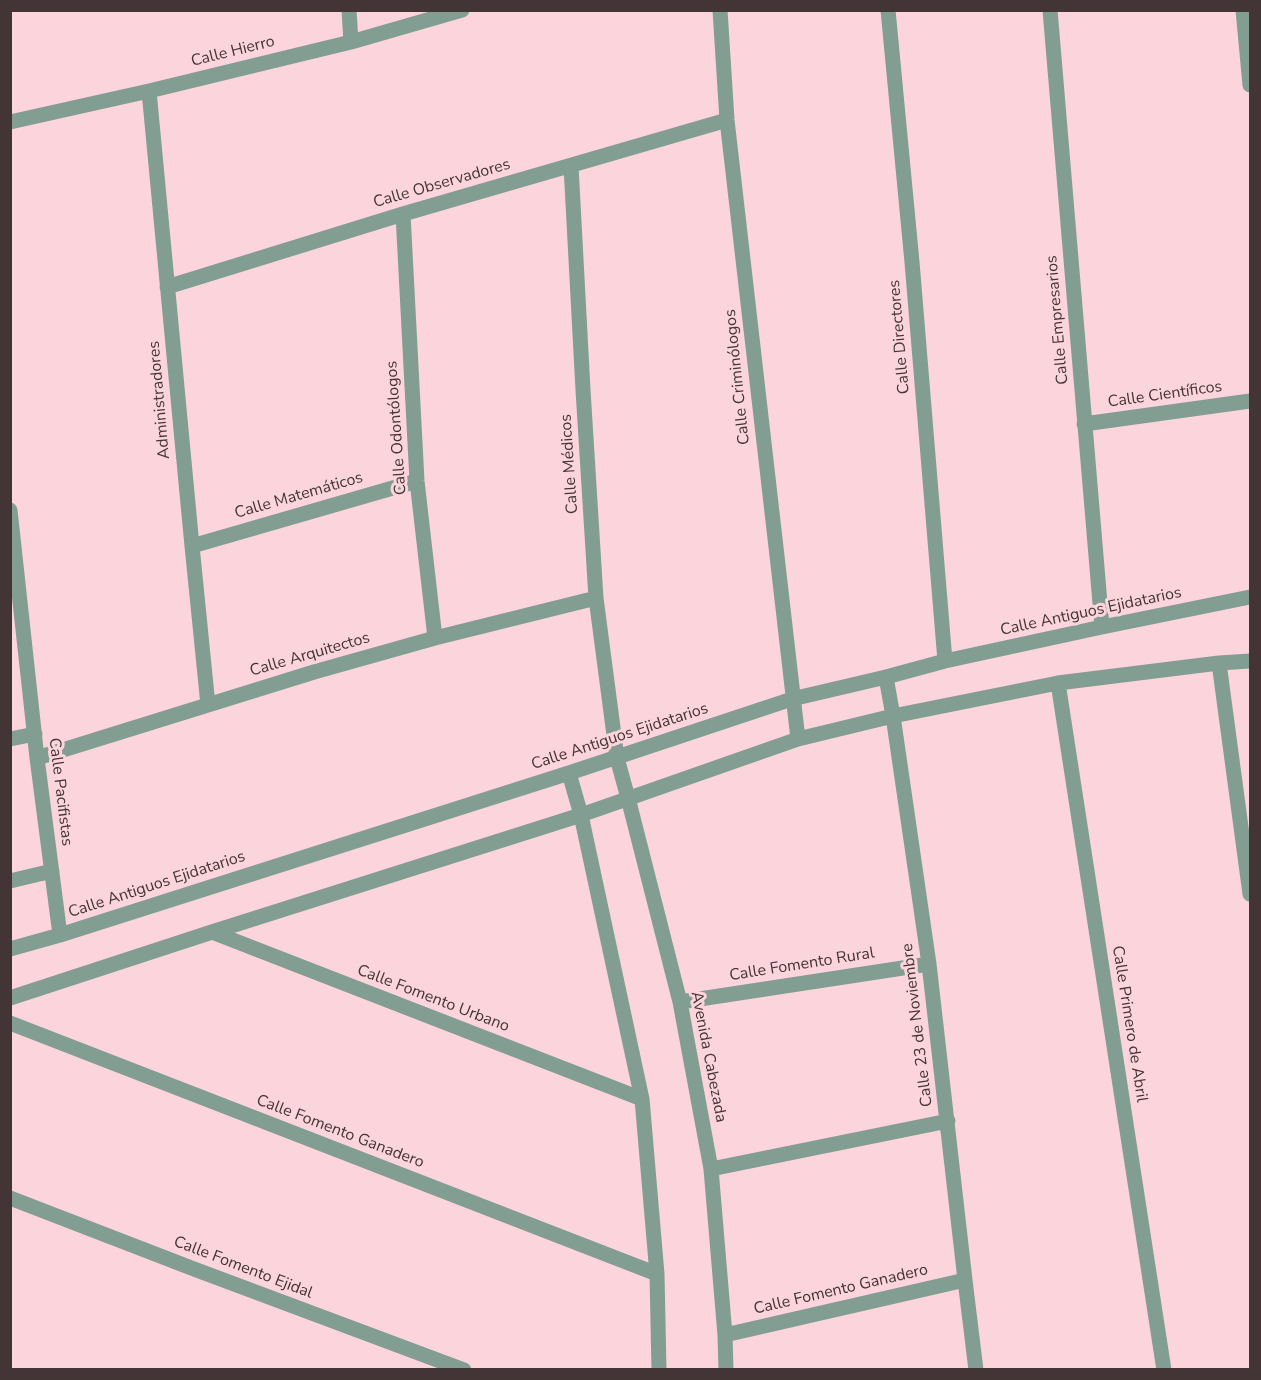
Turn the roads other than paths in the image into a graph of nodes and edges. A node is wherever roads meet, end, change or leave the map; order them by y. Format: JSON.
{"nodes":[{"id":1,"x":349,"y":10,"type":"edge"},
{"id":2,"x":462,"y":10,"type":"edge"},
{"id":3,"x":720,"y":10,"type":"edge"},
{"id":4,"x":888,"y":10,"type":"edge"},
{"id":5,"x":1050,"y":10,"type":"edge"},
{"id":6,"x":1244,"y":10,"type":"edge"},
{"id":7,"x":351,"y":42,"type":"junction"},
{"id":8,"x":1251,"y":85,"type":"edge"},
{"id":9,"x":149,"y":91,"type":"junction"},
{"id":10,"x":727,"y":120,"type":"junction"},
{"id":11,"x":10,"y":122,"type":"edge"},
{"id":12,"x":571,"y":166,"type":"junction"},
{"id":13,"x":403,"y":214,"type":"junction"},
{"id":14,"x":167,"y":286,"type":"junction"},
{"id":15,"x":1251,"y":401,"type":"edge"},
{"id":16,"x":1084,"y":424,"type":"junction"},
{"id":17,"x":417,"y":482,"type":"junction"},
{"id":18,"x":10,"y":510,"type":"edge"},
{"id":19,"x":192,"y":546,"type":"junction"},
{"id":20,"x":1251,"y":597,"type":"edge"},
{"id":21,"x":596,"y":598,"type":"junction"},
{"id":22,"x":1102,"y":627,"type":"junction"},
{"id":23,"x":435,"y":638,"type":"junction"},
{"id":24,"x":945,"y":661,"type":"junction"},
{"id":25,"x":1251,"y":661,"type":"edge"},
{"id":26,"x":1219,"y":663,"type":"junction"},
{"id":27,"x":886,"y":677,"type":"junction"},
{"id":28,"x":1058,"y":683,"type":"junction"},
{"id":29,"x":792,"y":699,"type":"junction"},
{"id":30,"x":208,"y":705,"type":"junction"},
{"id":31,"x":893,"y":716,"type":"junction"},
{"id":32,"x":35,"y":734,"type":"junction"},
{"id":33,"x":10,"y":739,"type":"edge"},
{"id":34,"x":798,"y":739,"type":"junction"},
{"id":35,"x":37,"y":758,"type":"junction"},
{"id":36,"x":616,"y":758,"type":"junction"},
{"id":37,"x":569,"y":773,"type":"junction"},
{"id":38,"x":628,"y":798,"type":"junction"},
{"id":39,"x":581,"y":815,"type":"junction"},
{"id":40,"x":52,"y":871,"type":"junction"},
{"id":41,"x":10,"y":881,"type":"edge"},
{"id":42,"x":1251,"y":894,"type":"edge"},
{"id":43,"x":212,"y":932,"type":"junction"},
{"id":44,"x":60,"y":935,"type":"junction"},
{"id":45,"x":10,"y":949,"type":"edge"},
{"id":46,"x":929,"y":964,"type":"junction"},
{"id":47,"x":10,"y":998,"type":"edge"},
{"id":48,"x":680,"y":1002,"type":"junction"},
{"id":49,"x":10,"y":1023,"type":"edge"},
{"id":50,"x":642,"y":1099,"type":"junction"},
{"id":51,"x":948,"y":1121,"type":"junction"},
{"id":52,"x":711,"y":1169,"type":"junction"},
{"id":53,"x":10,"y":1198,"type":"edge"},
{"id":54,"x":657,"y":1274,"type":"junction"},
{"id":55,"x":965,"y":1280,"type":"junction"},
{"id":56,"x":725,"y":1335,"type":"junction"},
{"id":57,"x":464,"y":1370,"type":"edge"},
{"id":58,"x":659,"y":1370,"type":"edge"},
{"id":59,"x":726,"y":1370,"type":"edge"},
{"id":60,"x":976,"y":1370,"type":"edge"},
{"id":61,"x":1164,"y":1370,"type":"edge"}],
"edges":[{"from":1,"to":7,"type":"street"},
{"from":2,"to":7,"type":"street","name":"Calle Hierro"},
{"from":3,"to":10,"type":"street","name":"Calle Criminólogos"},
{"from":4,"to":24,"type":"street","name":"Calle Directores"},
{"from":5,"to":16,"type":"street","name":"Calle Empresarios"},
{"from":6,"to":8,"type":"street"},
{"from":7,"to":9,"type":"street","name":"Calle Hierro"},
{"from":9,"to":11,"type":"street","name":"Calle Hierro"},
{"from":9,"to":14,"type":"street","name":"Administradores"},
{"from":10,"to":12,"type":"street","name":"Calle Observadores"},
{"from":10,"to":29,"type":"street","name":"Calle Criminólogos"},
{"from":12,"to":13,"type":"street","name":"Calle Observadores"},
{"from":12,"to":21,"type":"street","name":"Calle Médicos"},
{"from":13,"to":14,"type":"street","name":"Calle Observadores"},
{"from":13,"to":17,"type":"street","name":"Calle Odontólogos"},
{"from":14,"to":19,"type":"street","name":"Administradores"},
{"from":15,"to":16,"type":"street","name":"Calle Científicos"},
{"from":16,"to":22,"type":"street","name":"Calle Empresarios"},
{"from":17,"to":19,"type":"street","name":"Calle Matemáticos"},
{"from":17,"to":23,"type":"street","name":"Calle Odontólogos"},
{"from":18,"to":32,"type":"street","name":"Calle Pacifistas"},
{"from":19,"to":30,"type":"street","name":"Administradores"},
{"from":20,"to":22,"type":"street","name":"Calle Antiguos Ejidatarios"},
{"from":21,"to":23,"type":"street","name":"Calle Arquitectos"},
{"from":21,"to":36,"type":"street","name":"Calle Médicos"},
{"from":22,"to":24,"type":"street","name":"Calle Antiguos Ejidatarios"},
{"from":23,"to":30,"type":"street","name":"Calle Arquitectos"},
{"from":24,"to":27,"type":"street","name":"Calle Antiguos Ejidatarios"},
{"from":25,"to":26,"type":"street"},
{"from":26,"to":28,"type":"street"},
{"from":26,"to":42,"type":"street"},
{"from":27,"to":29,"type":"street","name":"Calle Antiguos Ejidatarios"},
{"from":27,"to":31,"type":"street","name":"Calle 23 de Noviembre"},
{"from":28,"to":31,"type":"street"},
{"from":28,"to":61,"type":"street","name":"Calle Primero de Abril"},
{"from":29,"to":34,"type":"street","name":"Calle Criminólogos"},
{"from":29,"to":36,"type":"street","name":"Calle Antiguos Ejidatarios"},
{"from":30,"to":35,"type":"street","name":"Calle Arquitectos"},
{"from":31,"to":34,"type":"street"},
{"from":31,"to":46,"type":"street","name":"Calle 23 de Noviembre"},
{"from":32,"to":33,"type":"street"},
{"from":32,"to":35,"type":"street","name":"Calle Pacifistas"},
{"from":34,"to":38,"type":"street"},
{"from":35,"to":40,"type":"street","name":"Calle Pacifistas"},
{"from":36,"to":37,"type":"street","name":"Calle Antiguos Ejidatarios"},
{"from":36,"to":38,"type":"street","name":"Avenida Cabezada"},
{"from":37,"to":39,"type":"street"},
{"from":37,"to":44,"type":"street","name":"Calle Antiguos Ejidatarios"},
{"from":38,"to":39,"type":"street"},
{"from":38,"to":48,"type":"street","name":"Avenida Cabezada"},
{"from":39,"to":43,"type":"street"},
{"from":39,"to":50,"type":"street"},
{"from":40,"to":41,"type":"street"},
{"from":40,"to":44,"type":"street","name":"Calle Pacifistas"},
{"from":43,"to":47,"type":"street"},
{"from":43,"to":50,"type":"street","name":"Calle Fomento Urbano"},
{"from":44,"to":45,"type":"street","name":"Calle Antiguos Ejidatarios"},
{"from":46,"to":48,"type":"street","name":"Calle Fomento Rural"},
{"from":46,"to":51,"type":"street","name":"Calle 23 de Noviembre"},
{"from":48,"to":52,"type":"street","name":"Avenida Cabezada"},
{"from":49,"to":54,"type":"street","name":"Calle Fomento Ganadero"},
{"from":50,"to":54,"type":"street"},
{"from":51,"to":52,"type":"street"},
{"from":51,"to":55,"type":"street","name":"Calle 23 de Noviembre"},
{"from":52,"to":56,"type":"street","name":"Avenida Cabezada"},
{"from":53,"to":57,"type":"street","name":"Calle Fomento Ejidal"},
{"from":54,"to":58,"type":"street"},
{"from":55,"to":56,"type":"street","name":"Calle Fomento Ganadero"},
{"from":55,"to":60,"type":"street","name":"Calle 23 de Noviembre"},
{"from":56,"to":59,"type":"street","name":"Avenida Cabezada"}]}
